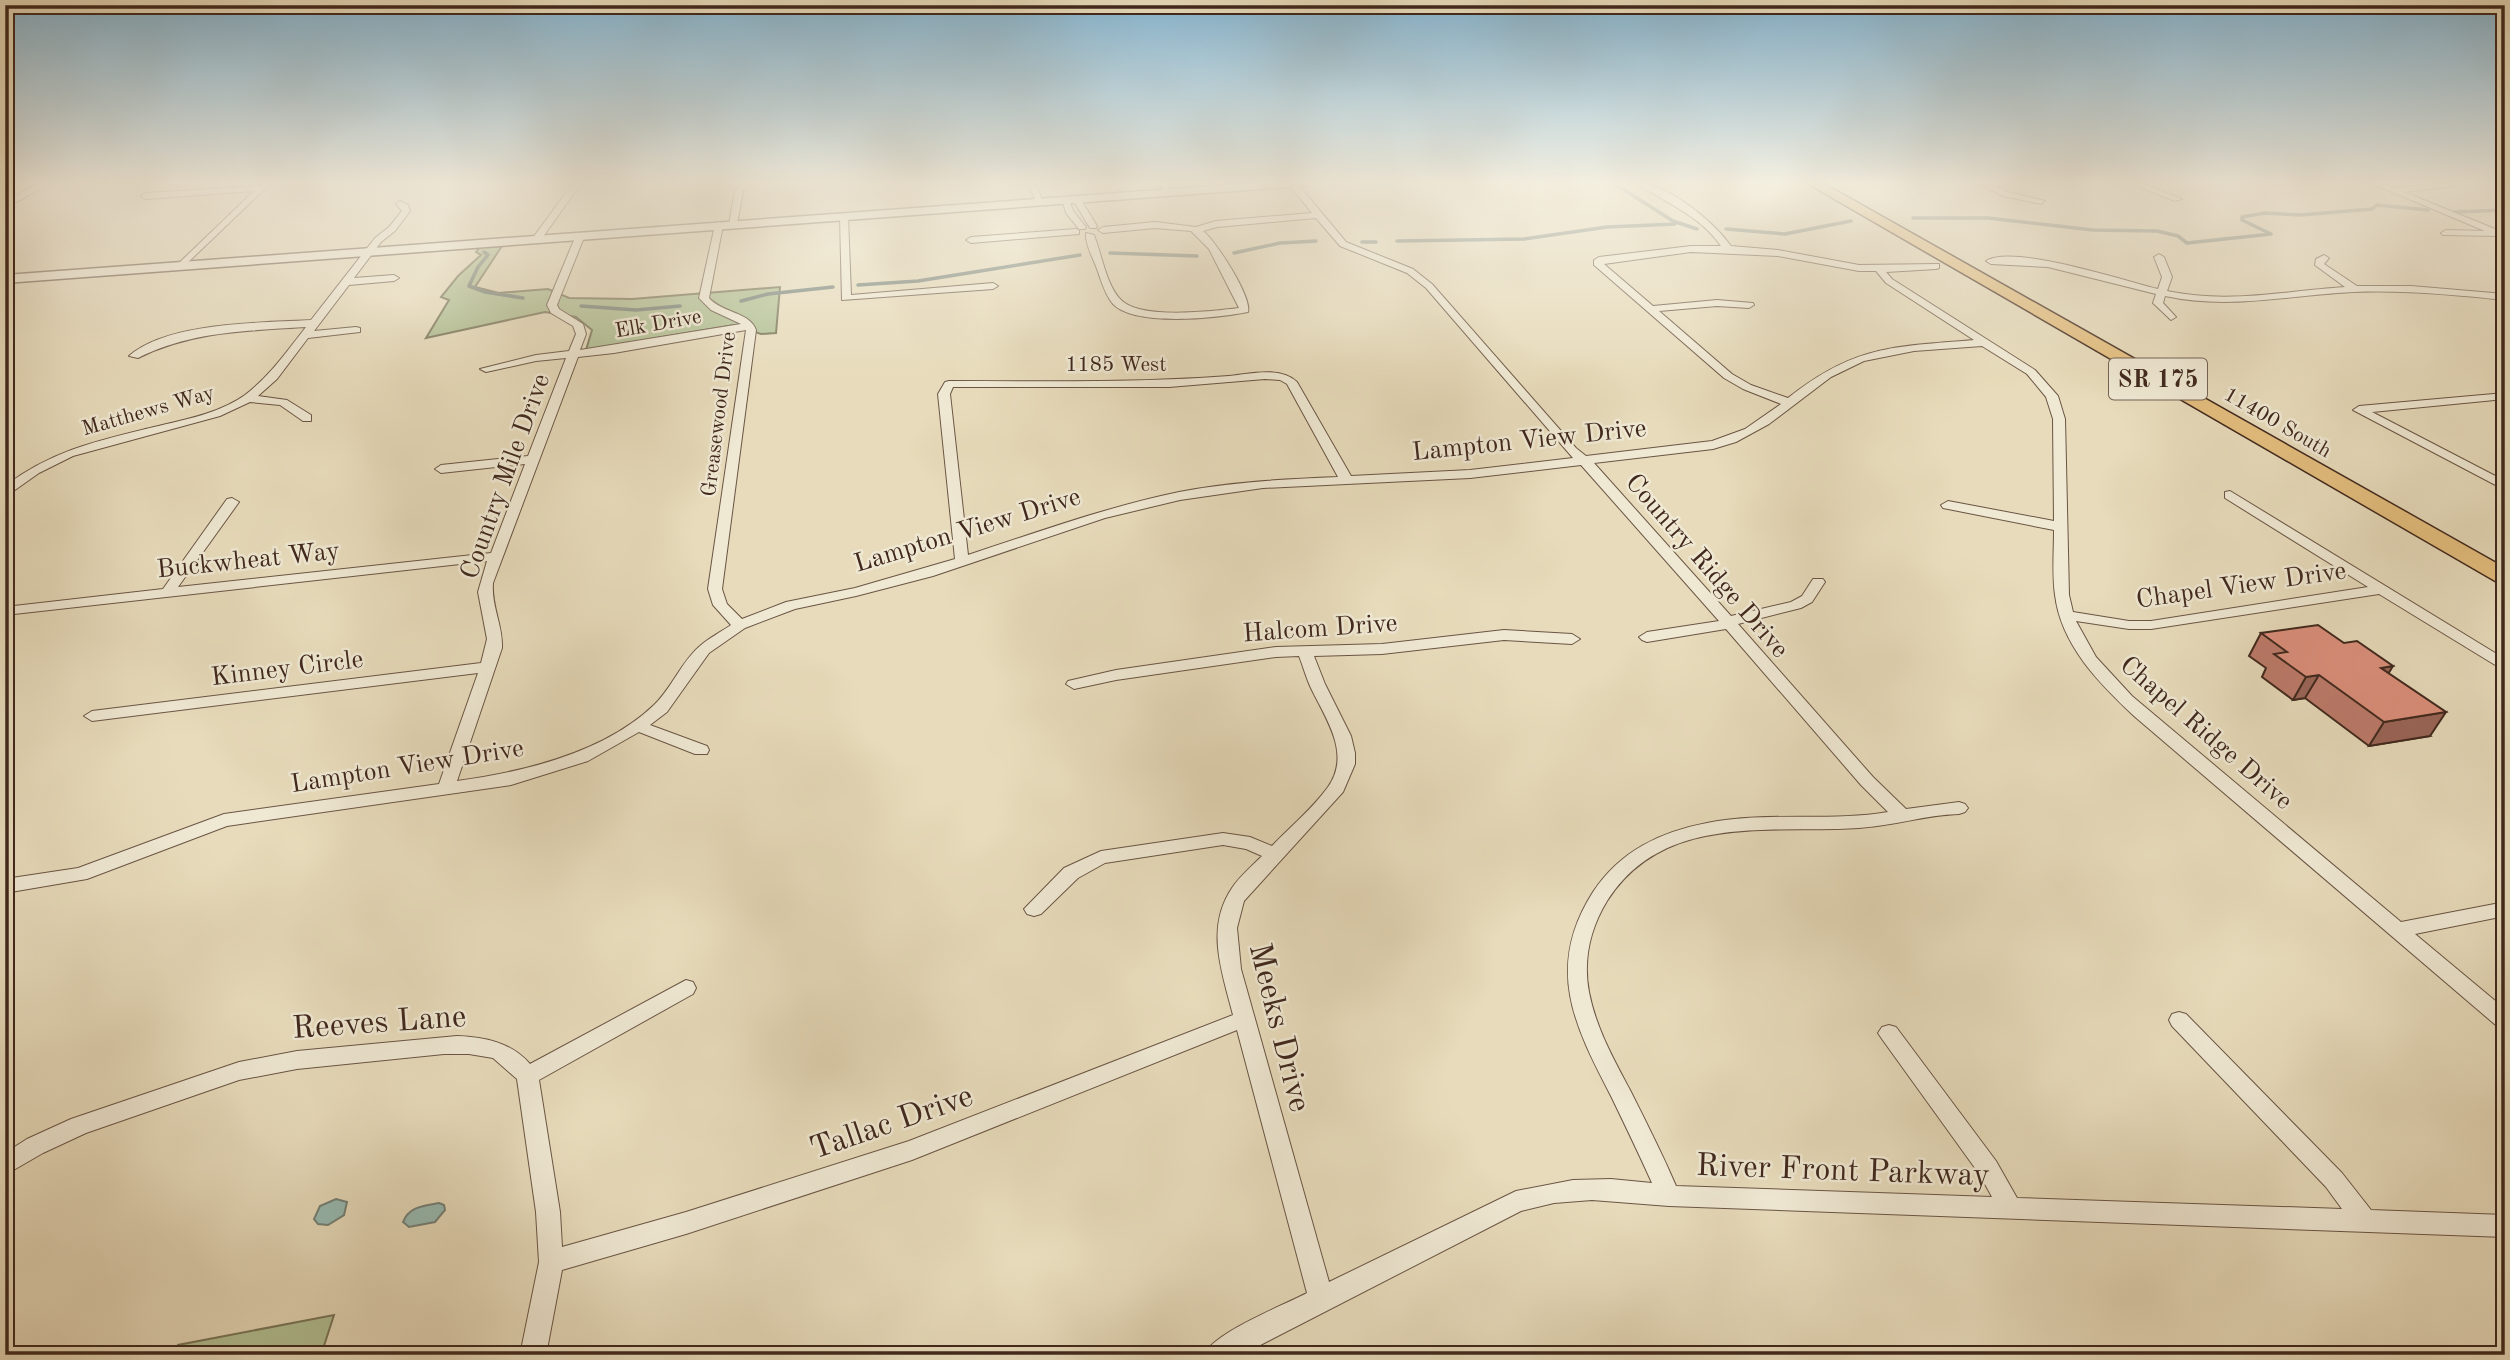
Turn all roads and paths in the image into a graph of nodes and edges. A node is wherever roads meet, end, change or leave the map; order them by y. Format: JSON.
{"nodes":[{"id":1,"x":202,"y":245,"type":"edge"},
{"id":2,"x":374,"y":245,"type":"edge"},
{"id":3,"x":446,"y":245,"type":"edge"},
{"id":4,"x":576,"y":245,"type":"edge"},
{"id":5,"x":715,"y":245,"type":"edge"},
{"id":6,"x":845,"y":245,"type":"edge"},
{"id":7,"x":1095,"y":245,"type":"edge"},
{"id":8,"x":1210,"y":245,"type":"edge"},
{"id":9,"x":1347,"y":245,"type":"edge"},
{"id":10,"x":1726,"y":245,"type":"edge"},
{"id":11,"x":1923,"y":245,"type":"edge"},
{"id":12,"x":1941,"y":245,"type":"edge"},
{"id":13,"x":1728,"y":249,"type":"junction"},
{"id":14,"x":369,"y":251,"type":"junction"},
{"id":15,"x":2159,"y":257,"type":"dead end"},
{"id":16,"x":2324,"y":258,"type":"dead end"},
{"id":17,"x":1992,"y":261,"type":"dead end"},
{"id":18,"x":181,"y":266,"type":"junction"},
{"id":19,"x":1936,"y":267,"type":"dead end"},
{"id":20,"x":1879,"y":270,"type":"junction"},
{"id":21,"x":394,"y":278,"type":"dead end"},
{"id":22,"x":5,"y":279,"type":"edge"},
{"id":23,"x":346,"y":282,"type":"junction"},
{"id":24,"x":993,"y":286,"type":"dead end"},
{"id":25,"x":2355,"y":289,"type":"junction"},
{"id":26,"x":2160,"y":291,"type":"junction"},
{"id":27,"x":2505,"y":297,"type":"edge"},
{"id":28,"x":1748,"y":305,"type":"dead end"},
{"id":29,"x":1651,"y":309,"type":"junction"},
{"id":30,"x":2171,"y":317,"type":"dead end"},
{"id":31,"x":314,"y":323,"type":"junction"},
{"id":32,"x":750,"y":326,"type":"junction"},
{"id":33,"x":356,"y":330,"type":"dead end"},
{"id":34,"x":305,"y":335,"type":"junction"},
{"id":35,"x":1986,"y":342,"type":"junction"},
{"id":36,"x":573,"y":354,"type":"junction"},
{"id":37,"x":134,"y":356,"type":"dead end"},
{"id":38,"x":486,"y":369,"type":"dead end"},
{"id":39,"x":2505,"y":396,"type":"edge"},
{"id":40,"x":247,"y":398,"type":"junction"},
{"id":41,"x":1789,"y":402,"type":"junction"},
{"id":42,"x":307,"y":418,"type":"dead end"},
{"id":43,"x":534,"y":459,"type":"junction"},
{"id":44,"x":1584,"y":461,"type":"junction"},
{"id":45,"x":441,"y":469,"type":"dead end"},
{"id":46,"x":1346,"y":479,"type":"junction"},
{"id":47,"x":2505,"y":486,"type":"edge"},
{"id":48,"x":5,"y":494,"type":"edge"},
{"id":49,"x":2230,"y":495,"type":"dead end"},
{"id":50,"x":232,"y":502,"type":"dead end"},
{"id":51,"x":1948,"y":505,"type":"dead end"},
{"id":52,"x":2062,"y":527,"type":"junction"},
{"id":53,"x":497,"y":556,"type":"junction"},
{"id":54,"x":962,"y":560,"type":"junction"},
{"id":55,"x":2505,"y":562,"type":"edge"},
{"id":56,"x":2505,"y":576,"type":"edge"},
{"id":57,"x":1818,"y":582,"type":"dead end"},
{"id":58,"x":2382,"y":589,"type":"junction"},
{"id":59,"x":167,"y":593,"type":"junction"},
{"id":60,"x":5,"y":611,"type":"edge"},
{"id":61,"x":2066,"y":615,"type":"junction"},
{"id":62,"x":1728,"y":623,"type":"junction"},
{"id":63,"x":740,"y":625,"type":"junction"},
{"id":64,"x":1647,"y":637,"type":"dead end"},
{"id":65,"x":1572,"y":639,"type":"dead end"},
{"id":66,"x":1305,"y":651,"type":"junction"},
{"id":67,"x":2505,"y":666,"type":"edge"},
{"id":68,"x":488,"y":667,"type":"junction"},
{"id":69,"x":1074,"y":684,"type":"dead end"},
{"id":70,"x":92,"y":716,"type":"dead end"},
{"id":71,"x":638,"y":726,"type":"junction"},
{"id":72,"x":701,"y":750,"type":"dead end"},
{"id":73,"x":446,"y":788,"type":"junction"},
{"id":74,"x":1959,"y":808,"type":"dead end"},
{"id":75,"x":1902,"y":815,"type":"junction"},
{"id":76,"x":1274,"y":855,"type":"junction"},
{"id":77,"x":5,"y":886,"type":"edge"},
{"id":78,"x":1034,"y":909,"type":"dead end"},
{"id":79,"x":2505,"y":909,"type":"edge"},
{"id":80,"x":2398,"y":930,"type":"junction"},
{"id":81,"x":686,"y":988,"type":"dead end"},
{"id":82,"x":1244,"y":1019,"type":"junction"},
{"id":83,"x":2179,"y":1020,"type":"dead end"},
{"id":84,"x":2505,"y":1021,"type":"edge"},
{"id":85,"x":1889,"y":1033,"type":"dead end"},
{"id":86,"x":527,"y":1076,"type":"junction"},
{"id":87,"x":5,"y":1165,"type":"edge"},
{"id":88,"x":1669,"y":1196,"type":"junction"},
{"id":89,"x":2011,"y":1208,"type":"junction"},
{"id":90,"x":2365,"y":1221,"type":"junction"},
{"id":91,"x":2505,"y":1226,"type":"edge"},
{"id":92,"x":551,"y":1262,"type":"junction"},
{"id":93,"x":1321,"y":1298,"type":"junction"},
{"id":94,"x":533,"y":1355,"type":"edge"},
{"id":95,"x":1217,"y":1355,"type":"edge"}],
"edges":[{"from":1,"to":18,"type":"street"},
{"from":2,"to":14,"type":"street","name":"Matthews Way"},
{"from":3,"to":14,"type":"street"},
{"from":4,"to":36,"type":"street","name":"Country Mile Drive"},
{"from":5,"to":32,"type":"street","name":"Greasewood Drive"},
{"from":6,"to":24,"type":"street"},
{"from":7,"to":8,"type":"street"},
{"from":9,"to":44,"type":"street","name":"Country Ridge Drive"},
{"from":10,"to":13,"type":"street"},
{"from":11,"to":56,"type":"main road","name":"11400 South","number":"SR 175"},
{"from":12,"to":55,"type":"main road","name":"11400 South","number":"SR 175"},
{"from":13,"to":20,"type":"street"},
{"from":13,"to":29,"type":"street"},
{"from":14,"to":18,"type":"street"},
{"from":14,"to":23,"type":"street","name":"Matthews Way"},
{"from":15,"to":26,"type":"street"},
{"from":16,"to":25,"type":"street"},
{"from":17,"to":26,"type":"street"},
{"from":18,"to":22,"type":"street"},
{"from":19,"to":20,"type":"street"},
{"from":20,"to":35,"type":"street","name":"Chapel Ridge Drive"},
{"from":21,"to":23,"type":"street"},
{"from":23,"to":31,"type":"street","name":"Matthews Way"},
{"from":25,"to":26,"type":"street"},
{"from":25,"to":27,"type":"street"},
{"from":26,"to":30,"type":"street"},
{"from":28,"to":29,"type":"street"},
{"from":29,"to":41,"type":"street"},
{"from":31,"to":34,"type":"street","name":"Matthews Way"},
{"from":31,"to":37,"type":"street"},
{"from":32,"to":36,"type":"street","name":"Elk Drive"},
{"from":32,"to":63,"type":"street","name":"Greasewood Drive"},
{"from":33,"to":34,"type":"street"},
{"from":34,"to":40,"type":"street","name":"Matthews Way"},
{"from":35,"to":41,"type":"street","name":"Lampton View Drive"},
{"from":35,"to":52,"type":"street","name":"Chapel Ridge Drive"},
{"from":36,"to":38,"type":"street","name":"Elk Drive"},
{"from":36,"to":43,"type":"street","name":"Country Mile Drive"},
{"from":39,"to":47,"type":"street"},
{"from":40,"to":42,"type":"street"},
{"from":40,"to":48,"type":"street","name":"Matthews Way"},
{"from":41,"to":44,"type":"street","name":"Lampton View Drive"},
{"from":43,"to":45,"type":"street"},
{"from":43,"to":53,"type":"street","name":"Country Mile Drive"},
{"from":44,"to":46,"type":"street","name":"Lampton View Drive"},
{"from":44,"to":62,"type":"street","name":"Country Ridge Drive"},
{"from":46,"to":54,"type":"street","name":"Lampton View Drive"},
{"from":46,"to":54,"type":"street","name":"1185 West"},
{"from":49,"to":58,"type":"street"},
{"from":50,"to":59,"type":"street"},
{"from":51,"to":52,"type":"street"},
{"from":52,"to":61,"type":"street","name":"Chapel Ridge Drive"},
{"from":53,"to":59,"type":"street","name":"Buckwheat Way"},
{"from":53,"to":68,"type":"street","name":"Country Mile Drive"},
{"from":54,"to":63,"type":"street","name":"Lampton View Drive"},
{"from":57,"to":62,"type":"street"},
{"from":58,"to":61,"type":"street","name":"Chapel View Drive"},
{"from":58,"to":67,"type":"street"},
{"from":59,"to":60,"type":"street","name":"Buckwheat Way"},
{"from":61,"to":80,"type":"street","name":"Chapel Ridge Drive"},
{"from":62,"to":64,"type":"street"},
{"from":62,"to":75,"type":"street","name":"Country Ridge Drive"},
{"from":63,"to":71,"type":"street","name":"Lampton View Drive"},
{"from":65,"to":66,"type":"street","name":"Halcom Drive"},
{"from":66,"to":69,"type":"street","name":"Halcom Drive"},
{"from":66,"to":76,"type":"street","name":"Meeks Drive"},
{"from":68,"to":70,"type":"street","name":"Kinney Circle"},
{"from":68,"to":73,"type":"street","name":"Country Mile Drive"},
{"from":71,"to":72,"type":"street"},
{"from":71,"to":73,"type":"street","name":"Lampton View Drive"},
{"from":73,"to":77,"type":"street","name":"Lampton View Drive"},
{"from":74,"to":75,"type":"street"},
{"from":75,"to":88,"type":"street"},
{"from":76,"to":78,"type":"street"},
{"from":76,"to":82,"type":"street","name":"Meeks Drive"},
{"from":79,"to":80,"type":"street"},
{"from":80,"to":84,"type":"street","name":"Chapel Ridge Drive"},
{"from":81,"to":86,"type":"street"},
{"from":82,"to":92,"type":"street","name":"Tallac Drive"},
{"from":82,"to":93,"type":"street","name":"Meeks Drive"},
{"from":83,"to":90,"type":"street"},
{"from":85,"to":89,"type":"street"},
{"from":86,"to":87,"type":"street","name":"Reeves Lane"},
{"from":86,"to":92,"type":"street"},
{"from":88,"to":89,"type":"street","name":"River Front Parkway"},
{"from":88,"to":93,"type":"street","name":"River Front Parkway"},
{"from":89,"to":90,"type":"street","name":"River Front Parkway"},
{"from":90,"to":91,"type":"street","name":"River Front Parkway"},
{"from":92,"to":94,"type":"street"},
{"from":93,"to":95,"type":"street","name":"River Front Parkway"}]}
